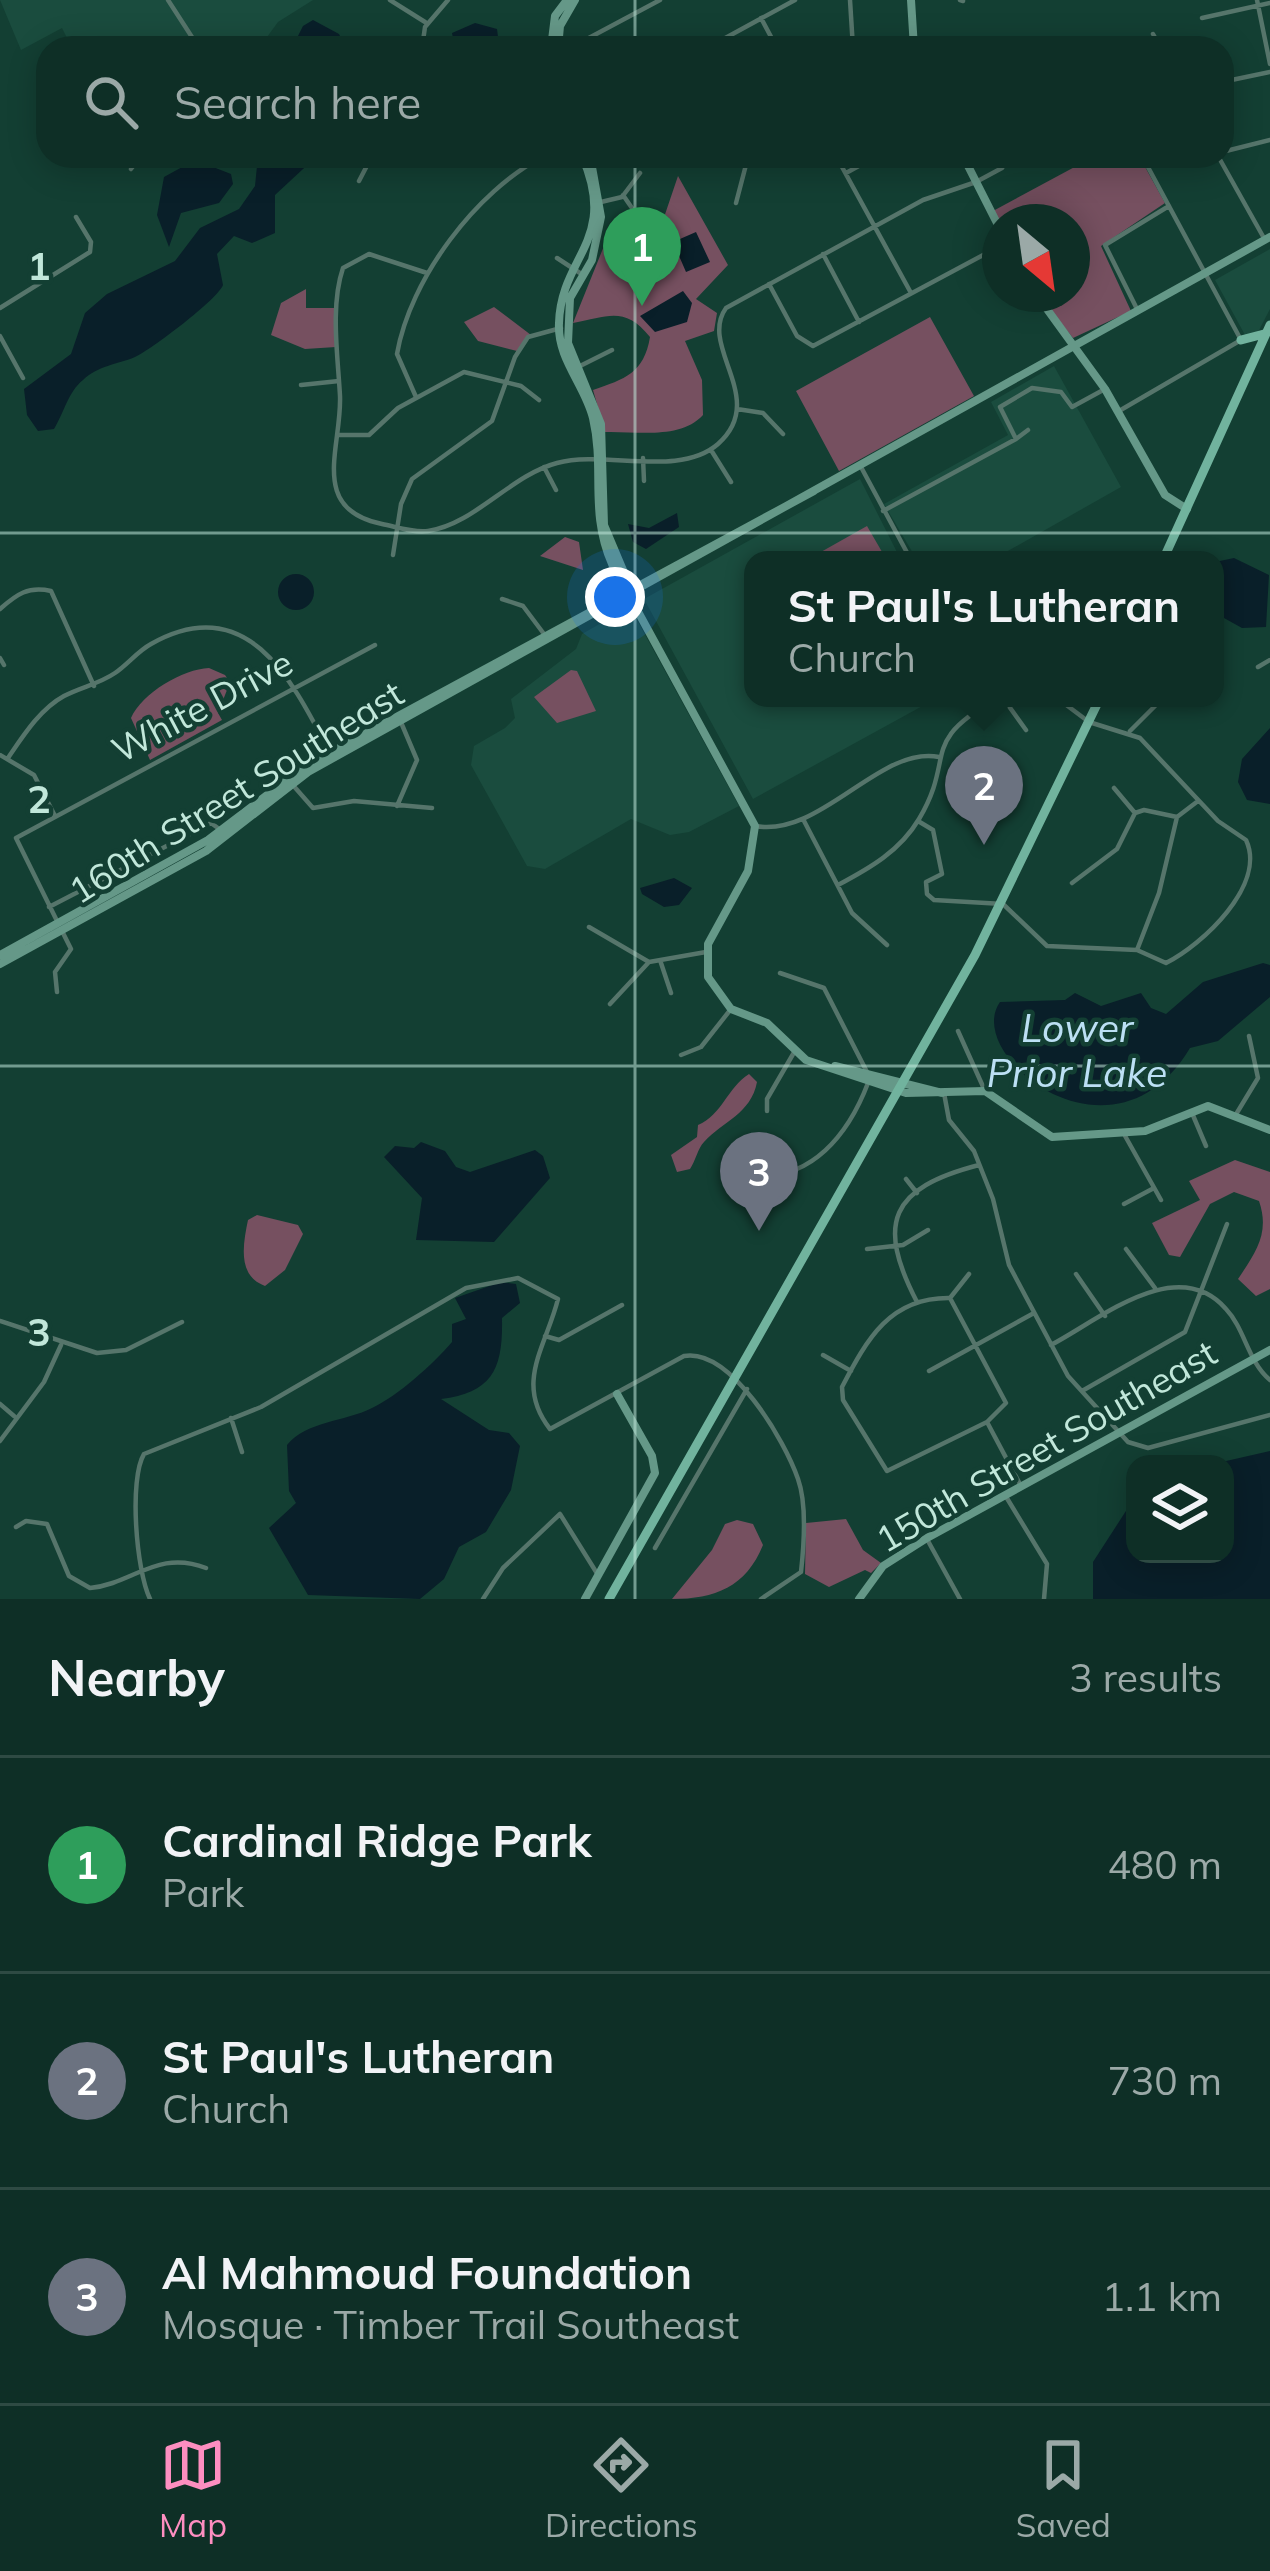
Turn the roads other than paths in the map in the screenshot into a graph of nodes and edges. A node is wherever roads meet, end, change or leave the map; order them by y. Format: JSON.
{"nodes":[{"id":1,"x":168,"y":0,"type":"edge"},
{"id":2,"x":390,"y":0,"type":"edge"},
{"id":3,"x":448,"y":0,"type":"edge"},
{"id":4,"x":571,"y":0,"type":"edge"},
{"id":5,"x":660,"y":0,"type":"edge"},
{"id":6,"x":795,"y":0,"type":"edge"},
{"id":7,"x":850,"y":0,"type":"edge"},
{"id":8,"x":911,"y":0,"type":"edge"},
{"id":9,"x":1258,"y":3,"type":"edge"},
{"id":10,"x":1270,"y":3,"type":"edge"},
{"id":11,"x":761,"y":18,"type":"junction"},
{"id":12,"x":1202,"y":18,"type":"dead end"},
{"id":13,"x":427,"y":23,"type":"junction"},
{"id":14,"x":192,"y":36,"type":"edge"},
{"id":15,"x":424,"y":36,"type":"edge"},
{"id":16,"x":555,"y":36,"type":"edge"},
{"id":17,"x":592,"y":36,"type":"edge"},
{"id":18,"x":729,"y":36,"type":"edge"},
{"id":19,"x":771,"y":36,"type":"edge"},
{"id":20,"x":852,"y":36,"type":"edge"},
{"id":21,"x":913,"y":36,"type":"edge"},
{"id":22,"x":1270,"y":68,"type":"edge"},
{"id":23,"x":1234,"y":78,"type":"edge"},
{"id":24,"x":1270,"y":140,"type":"edge"},
{"id":25,"x":1234,"y":150,"type":"edge"},
{"id":26,"x":366,"y":168,"type":"edge"},
{"id":27,"x":522,"y":168,"type":"edge"},
{"id":28,"x":589,"y":168,"type":"edge"},
{"id":29,"x":590,"y":168,"type":"edge"},
{"id":30,"x":745,"y":168,"type":"edge"},
{"id":31,"x":843,"y":168,"type":"edge"},
{"id":32,"x":855,"y":168,"type":"edge"},
{"id":33,"x":969,"y":168,"type":"edge"},
{"id":34,"x":1002,"y":168,"type":"edge"},
{"id":35,"x":1148,"y":168,"type":"edge"},
{"id":36,"x":1228,"y":168,"type":"edge"},
{"id":37,"x":640,"y":172,"type":"dead end"},
{"id":38,"x":846,"y":173,"type":"junction"},
{"id":39,"x":359,"y":181,"type":"dead end"},
{"id":40,"x":976,"y":182,"type":"junction"},
{"id":41,"x":623,"y":195,"type":"junction"},
{"id":42,"x":602,"y":202,"type":"junction"},
{"id":43,"x":736,"y":203,"type":"dead end"},
{"id":44,"x":987,"y":204,"type":"edge"},
{"id":45,"x":1169,"y":206,"type":"junction"},
{"id":46,"x":634,"y":211,"type":"dead end"},
{"id":47,"x":76,"y":218,"type":"dead end"},
{"id":48,"x":874,"y":226,"type":"junction"},
{"id":49,"x":1268,"y":240,"type":"edge"},
{"id":50,"x":823,"y":254,"type":"junction"},
{"id":51,"x":982,"y":256,"type":"edge"},
{"id":52,"x":557,"y":258,"type":"dead end"},
{"id":53,"x":427,"y":273,"type":"junction"},
{"id":54,"x":580,"y":273,"type":"junction"},
{"id":55,"x":1206,"y":274,"type":"junction"},
{"id":56,"x":769,"y":284,"type":"junction"},
{"id":57,"x":911,"y":294,"type":"junction"},
{"id":58,"x":0,"y":308,"type":"edge"},
{"id":59,"x":1049,"y":312,"type":"edge"},
{"id":60,"x":1138,"y":312,"type":"junction"},
{"id":61,"x":859,"y":322,"type":"junction"},
{"id":62,"x":562,"y":328,"type":"junction"},
{"id":63,"x":1269,"y":332,"type":"edge"},
{"id":64,"x":0,"y":336,"type":"edge"},
{"id":65,"x":1240,"y":340,"type":"junction"},
{"id":66,"x":1075,"y":347,"type":"junction"},
{"id":67,"x":612,"y":350,"type":"dead end"},
{"id":68,"x":574,"y":369,"type":"junction"},
{"id":69,"x":23,"y":379,"type":"dead end"},
{"id":70,"x":339,"y":382,"type":"junction"},
{"id":71,"x":507,"y":382,"type":"junction"},
{"id":72,"x":301,"y":385,"type":"dead end"},
{"id":73,"x":1106,"y":389,"type":"junction"},
{"id":74,"x":416,"y":397,"type":"junction"},
{"id":75,"x":538,"y":400,"type":"dead end"},
{"id":76,"x":737,"y":409,"type":"junction"},
{"id":77,"x":1119,"y":411,"type":"junction"},
{"id":78,"x":1028,"y":430,"type":"dead end"},
{"id":79,"x":783,"y":434,"type":"dead end"},
{"id":80,"x":337,"y":435,"type":"junction"},
{"id":81,"x":1016,"y":439,"type":"junction"},
{"id":82,"x":710,"y":450,"type":"junction"},
{"id":83,"x":598,"y":458,"type":"junction"},
{"id":84,"x":643,"y":458,"type":"junction"},
{"id":85,"x":860,"y":466,"type":"junction"},
{"id":86,"x":544,"y":467,"type":"junction"},
{"id":87,"x":644,"y":481,"type":"dead end"},
{"id":88,"x":731,"y":482,"type":"dead end"},
{"id":89,"x":556,"y":490,"type":"dead end"},
{"id":90,"x":1186,"y":509,"type":"junction"},
{"id":91,"x":883,"y":512,"type":"junction"},
{"id":92,"x":397,"y":527,"type":"junction"},
{"id":93,"x":906,"y":551,"type":"edge"},
{"id":94,"x":1167,"y":551,"type":"edge"},
{"id":95,"x":393,"y":555,"type":"dead end"},
{"id":96,"x":629,"y":591,"type":"junction"},
{"id":97,"x":502,"y":599,"type":"dead end"},
{"id":98,"x":0,"y":608,"type":"edge"},
{"id":99,"x":544,"y":634,"type":"junction"},
{"id":100,"x":375,"y":645,"type":"dead end"},
{"id":101,"x":1270,"y":660,"type":"edge"},
{"id":102,"x":1258,"y":667,"type":"dead end"},
{"id":103,"x":94,"y":686,"type":"junction"},
{"id":104,"x":296,"y":687,"type":"junction"},
{"id":105,"x":985,"y":707,"type":"edge"},
{"id":106,"x":1008,"y":707,"type":"edge"},
{"id":107,"x":1074,"y":707,"type":"edge"},
{"id":108,"x":1096,"y":707,"type":"edge"},
{"id":109,"x":1154,"y":707,"type":"edge"},
{"id":110,"x":398,"y":718,"type":"junction"},
{"id":111,"x":1089,"y":722,"type":"junction"},
{"id":112,"x":1025,"y":730,"type":"dead end"},
{"id":113,"x":1130,"y":731,"type":"junction"},
{"id":114,"x":330,"y":753,"type":"junction"},
{"id":115,"x":4,"y":756,"type":"edge"},
{"id":116,"x":939,"y":757,"type":"junction"},
{"id":117,"x":291,"y":783,"type":"junction"},
{"id":118,"x":1114,"y":788,"type":"dead end"},
{"id":119,"x":1198,"y":801,"type":"junction"},
{"id":120,"x":397,"y":806,"type":"junction"},
{"id":121,"x":432,"y":808,"type":"dead end"},
{"id":122,"x":1135,"y":814,"type":"junction"},
{"id":123,"x":55,"y":816,"type":"junction"},
{"id":124,"x":1177,"y":817,"type":"junction"},
{"id":125,"x":802,"y":819,"type":"junction"},
{"id":126,"x":918,"y":820,"type":"junction"},
{"id":127,"x":755,"y":826,"type":"junction"},
{"id":128,"x":222,"y":831,"type":"junction"},
{"id":129,"x":1072,"y":883,"type":"dead end"},
{"id":130,"x":838,"y":885,"type":"junction"},
{"id":131,"x":1003,"y":904,"type":"junction"},
{"id":132,"x":49,"y":907,"type":"junction"},
{"id":133,"x":60,"y":927,"type":"junction"},
{"id":134,"x":589,"y":927,"type":"dead end"},
{"id":135,"x":887,"y":945,"type":"dead end"},
{"id":136,"x":1138,"y":950,"type":"junction"},
{"id":137,"x":706,"y":952,"type":"junction"},
{"id":138,"x":0,"y":955,"type":"edge"},
{"id":139,"x":649,"y":962,"type":"junction"},
{"id":140,"x":662,"y":963,"type":"junction"},
{"id":141,"x":0,"y":964,"type":"edge"},
{"id":142,"x":780,"y":973,"type":"dead end"},
{"id":143,"x":57,"y":992,"type":"dead end"},
{"id":144,"x":671,"y":993,"type":"dead end"},
{"id":145,"x":610,"y":1004,"type":"dead end"},
{"id":146,"x":731,"y":1009,"type":"junction"},
{"id":147,"x":958,"y":1031,"type":"dead end"},
{"id":148,"x":1249,"y":1036,"type":"dead end"},
{"id":149,"x":796,"y":1049,"type":"junction"},
{"id":150,"x":681,"y":1055,"type":"dead end"},
{"id":151,"x":868,"y":1078,"type":"junction"},
{"id":152,"x":897,"y":1087,"type":"junction"},
{"id":153,"x":985,"y":1091,"type":"junction"},
{"id":154,"x":944,"y":1094,"type":"junction"},
{"id":155,"x":766,"y":1111,"type":"dead end"},
{"id":156,"x":1192,"y":1113,"type":"junction"},
{"id":157,"x":1235,"y":1116,"type":"junction"},
{"id":158,"x":1270,"y":1130,"type":"edge"},
{"id":159,"x":1124,"y":1134,"type":"junction"},
{"id":160,"x":1206,"y":1146,"type":"dead end"},
{"id":161,"x":979,"y":1165,"type":"junction"},
{"id":162,"x":907,"y":1179,"type":"dead end"},
{"id":163,"x":1154,"y":1188,"type":"junction"},
{"id":164,"x":917,"y":1192,"type":"junction"},
{"id":165,"x":1161,"y":1200,"type":"dead end"},
{"id":166,"x":1124,"y":1204,"type":"dead end"},
{"id":167,"x":757,"y":1205,"type":"dead end"},
{"id":168,"x":1227,"y":1224,"type":"dead end"},
{"id":169,"x":928,"y":1230,"type":"dead end"},
{"id":170,"x":892,"y":1247,"type":"junction"},
{"id":171,"x":867,"y":1249,"type":"dead end"},
{"id":172,"x":1126,"y":1249,"type":"dead end"},
{"id":173,"x":969,"y":1274,"type":"dead end"},
{"id":174,"x":1076,"y":1274,"type":"dead end"},
{"id":175,"x":1156,"y":1288,"type":"junction"},
{"id":176,"x":1201,"y":1293,"type":"junction"},
{"id":177,"x":950,"y":1298,"type":"junction"},
{"id":178,"x":916,"y":1301,"type":"junction"},
{"id":179,"x":622,"y":1306,"type":"dead end"},
{"id":180,"x":1034,"y":1313,"type":"junction"},
{"id":181,"x":1105,"y":1316,"type":"junction"},
{"id":182,"x":0,"y":1322,"type":"edge"},
{"id":183,"x":182,"y":1322,"type":"dead end"},
{"id":184,"x":545,"y":1336,"type":"junction"},
{"id":185,"x":977,"y":1344,"type":"junction"},
{"id":186,"x":61,"y":1345,"type":"junction"},
{"id":187,"x":1051,"y":1346,"type":"junction"},
{"id":188,"x":1270,"y":1350,"type":"edge"},
{"id":189,"x":824,"y":1355,"type":"dead end"},
{"id":190,"x":1255,"y":1359,"type":"junction"},
{"id":191,"x":850,"y":1371,"type":"junction"},
{"id":192,"x":929,"y":1371,"type":"dead end"},
{"id":193,"x":733,"y":1376,"type":"junction"},
{"id":194,"x":1270,"y":1380,"type":"edge"},
{"id":195,"x":747,"y":1389,"type":"junction"},
{"id":196,"x":1082,"y":1391,"type":"junction"},
{"id":197,"x":617,"y":1394,"type":"junction"},
{"id":198,"x":0,"y":1404,"type":"edge"},
{"id":199,"x":1270,"y":1415,"type":"edge"},
{"id":200,"x":16,"y":1417,"type":"junction"},
{"id":201,"x":231,"y":1418,"type":"junction"},
{"id":202,"x":987,"y":1422,"type":"junction"},
{"id":203,"x":1121,"y":1432,"type":"junction"},
{"id":204,"x":0,"y":1441,"type":"edge"},
{"id":205,"x":242,"y":1452,"type":"dead end"},
{"id":206,"x":1021,"y":1486,"type":"junction"},
{"id":207,"x":1005,"y":1495,"type":"junction"},
{"id":208,"x":16,"y":1527,"type":"dead end"},
{"id":209,"x":927,"y":1538,"type":"junction"},
{"id":210,"x":655,"y":1548,"type":"dead end"},
{"id":211,"x":140,"y":1568,"type":"junction"},
{"id":212,"x":206,"y":1568,"type":"dead end"},
{"id":213,"x":598,"y":1575,"type":"junction"},
{"id":214,"x":150,"y":1599,"type":"edge"},
{"id":215,"x":483,"y":1599,"type":"edge"},
{"id":216,"x":585,"y":1599,"type":"edge"},
{"id":217,"x":606,"y":1599,"type":"edge"},
{"id":218,"x":761,"y":1599,"type":"edge"},
{"id":219,"x":859,"y":1599,"type":"edge"},
{"id":220,"x":960,"y":1599,"type":"edge"},
{"id":221,"x":1044,"y":1599,"type":"edge"}],
"edges":[{"from":1,"to":14,"type":"street"},
{"from":2,"to":13,"type":"street"},
{"from":3,"to":13,"type":"street"},
{"from":4,"to":16,"type":"street"},
{"from":5,"to":17,"type":"street"},
{"from":6,"to":11,"type":"street"},
{"from":7,"to":20,"type":"street"},
{"from":8,"to":21,"type":"street"},
{"from":9,"to":10,"type":"street"},
{"from":9,"to":12,"type":"street"},
{"from":9,"to":22,"type":"street"},
{"from":11,"to":18,"type":"street"},
{"from":11,"to":19,"type":"street"},
{"from":13,"to":15,"type":"street"},
{"from":22,"to":23,"type":"street"},
{"from":24,"to":25,"type":"street"},
{"from":26,"to":39,"type":"street"},
{"from":27,"to":53,"type":"street"},
{"from":28,"to":54,"type":"street"},
{"from":29,"to":42,"type":"street"},
{"from":30,"to":43,"type":"street"},
{"from":31,"to":38,"type":"street"},
{"from":32,"to":38,"type":"street"},
{"from":33,"to":40,"type":"street"},
{"from":34,"to":40,"type":"street"},
{"from":35,"to":45,"type":"street"},
{"from":36,"to":49,"type":"street"},
{"from":37,"to":41,"type":"street"},
{"from":38,"to":48,"type":"street"},
{"from":40,"to":44,"type":"street"},
{"from":40,"to":48,"type":"street"},
{"from":41,"to":42,"type":"street"},
{"from":41,"to":46,"type":"street"},
{"from":42,"to":54,"type":"street"},
{"from":45,"to":55,"type":"street"},
{"from":45,"to":60,"type":"street"},
{"from":47,"to":58,"type":"street"},
{"from":48,"to":50,"type":"street"},
{"from":48,"to":57,"type":"street"},
{"from":49,"to":55,"type":"street","name":"160th Street Southeast"},
{"from":50,"to":56,"type":"street"},
{"from":50,"to":61,"type":"street"},
{"from":51,"to":57,"type":"street"},
{"from":52,"to":54,"type":"street"},
{"from":53,"to":70,"type":"street"},
{"from":53,"to":74,"type":"street"},
{"from":54,"to":62,"type":"street"},
{"from":55,"to":60,"type":"street","name":"160th Street Southeast"},
{"from":55,"to":65,"type":"street"},
{"from":56,"to":61,"type":"street"},
{"from":56,"to":76,"type":"street"},
{"from":57,"to":61,"type":"street"},
{"from":59,"to":66,"type":"street"},
{"from":60,"to":66,"type":"street","name":"160th Street Southeast"},
{"from":62,"to":68,"type":"street"},
{"from":62,"to":71,"type":"street"},
{"from":63,"to":65,"type":"main road"},
{"from":63,"to":90,"type":"main road"},
{"from":64,"to":69,"type":"street"},
{"from":65,"to":77,"type":"street"},
{"from":66,"to":73,"type":"street"},
{"from":66,"to":85,"type":"street","name":"160th Street Southeast"},
{"from":67,"to":68,"type":"street"},
{"from":68,"to":83,"type":"street"},
{"from":70,"to":72,"type":"street"},
{"from":70,"to":80,"type":"street"},
{"from":71,"to":74,"type":"street"},
{"from":71,"to":75,"type":"street"},
{"from":71,"to":92,"type":"street"},
{"from":73,"to":77,"type":"street"},
{"from":73,"to":81,"type":"street"},
{"from":74,"to":80,"type":"street"},
{"from":76,"to":79,"type":"street"},
{"from":76,"to":82,"type":"street"},
{"from":77,"to":90,"type":"street"},
{"from":78,"to":81,"type":"street"},
{"from":80,"to":92,"type":"street"},
{"from":81,"to":91,"type":"street"},
{"from":82,"to":84,"type":"street"},
{"from":82,"to":88,"type":"street"},
{"from":83,"to":84,"type":"street"},
{"from":83,"to":86,"type":"street"},
{"from":83,"to":96,"type":"street"},
{"from":84,"to":87,"type":"street"},
{"from":85,"to":91,"type":"street"},
{"from":85,"to":96,"type":"street","name":"160th Street Southeast"},
{"from":86,"to":89,"type":"street"},
{"from":86,"to":92,"type":"street"},
{"from":90,"to":94,"type":"main road"},
{"from":91,"to":93,"type":"street"},
{"from":92,"to":95,"type":"street"},
{"from":96,"to":99,"type":"street","name":"160th Street Southeast"},
{"from":96,"to":110,"type":"street","name":"160th Street Southeast"},
{"from":96,"to":127,"type":"street"},
{"from":97,"to":99,"type":"street"},
{"from":98,"to":103,"type":"street"},
{"from":99,"to":110,"type":"street","name":"160th Street Southeast"},
{"from":100,"to":104,"type":"street","name":"White Drive"},
{"from":101,"to":102,"type":"street"},
{"from":103,"to":104,"type":"street"},
{"from":103,"to":115,"type":"street"},
{"from":104,"to":114,"type":"street"},
{"from":104,"to":123,"type":"street","name":"White Drive"},
{"from":105,"to":116,"type":"street"},
{"from":106,"to":112,"type":"street"},
{"from":107,"to":111,"type":"street"},
{"from":108,"to":111,"type":"main road"},
{"from":109,"to":113,"type":"street"},
{"from":110,"to":114,"type":"street","name":"160th Street Southeast"},
{"from":110,"to":117,"type":"street","name":"160th Street Southeast"},
{"from":110,"to":120,"type":"street"},
{"from":111,"to":113,"type":"street"},
{"from":111,"to":131,"type":"main road"},
{"from":113,"to":119,"type":"street"},
{"from":114,"to":128,"type":"street","name":"160th Street Southeast"},
{"from":115,"to":123,"type":"street"},
{"from":116,"to":125,"type":"street"},
{"from":116,"to":126,"type":"street"},
{"from":117,"to":120,"type":"street"},
{"from":117,"to":133,"type":"street","name":"160th Street Southeast"},
{"from":118,"to":122,"type":"street"},
{"from":119,"to":124,"type":"street"},
{"from":119,"to":136,"type":"street"},
{"from":120,"to":121,"type":"street"},
{"from":122,"to":124,"type":"street"},
{"from":122,"to":129,"type":"street"},
{"from":123,"to":132,"type":"street","name":"White Drive"},
{"from":124,"to":136,"type":"street"},
{"from":125,"to":127,"type":"street"},
{"from":125,"to":130,"type":"street"},
{"from":126,"to":130,"type":"street"},
{"from":126,"to":131,"type":"street"},
{"from":127,"to":137,"type":"street"},
{"from":128,"to":132,"type":"street"},
{"from":128,"to":133,"type":"street","name":"160th Street Southeast"},
{"from":130,"to":135,"type":"street"},
{"from":131,"to":136,"type":"street"},
{"from":131,"to":152,"type":"main road"},
{"from":132,"to":133,"type":"street"},
{"from":133,"to":138,"type":"street","name":"160th Street Southeast"},
{"from":133,"to":141,"type":"street","name":"160th Street Southeast"},
{"from":133,"to":143,"type":"street"},
{"from":134,"to":139,"type":"street"},
{"from":137,"to":140,"type":"street"},
{"from":137,"to":146,"type":"street"},
{"from":139,"to":140,"type":"street"},
{"from":139,"to":145,"type":"street"},
{"from":140,"to":144,"type":"street"},
{"from":142,"to":151,"type":"street"},
{"from":146,"to":149,"type":"street"},
{"from":146,"to":150,"type":"street"},
{"from":147,"to":153,"type":"street"},
{"from":148,"to":157,"type":"street"},
{"from":149,"to":151,"type":"street"},
{"from":149,"to":155,"type":"street"},
{"from":151,"to":152,"type":"street"},
{"from":151,"to":167,"type":"street"},
{"from":152,"to":154,"type":"street"},
{"from":152,"to":193,"type":"main road"},
{"from":153,"to":154,"type":"street"},
{"from":153,"to":159,"type":"street"},
{"from":154,"to":161,"type":"street"},
{"from":156,"to":157,"type":"street"},
{"from":156,"to":159,"type":"street"},
{"from":156,"to":160,"type":"street"},
{"from":157,"to":158,"type":"street"},
{"from":159,"to":163,"type":"street"},
{"from":161,"to":164,"type":"street"},
{"from":161,"to":180,"type":"street"},
{"from":162,"to":164,"type":"street"},
{"from":163,"to":165,"type":"street"},
{"from":163,"to":166,"type":"street"},
{"from":164,"to":170,"type":"street"},
{"from":168,"to":176,"type":"street"},
{"from":169,"to":170,"type":"street"},
{"from":170,"to":171,"type":"street"},
{"from":170,"to":178,"type":"street"},
{"from":172,"to":175,"type":"street"},
{"from":173,"to":177,"type":"street"},
{"from":174,"to":181,"type":"street"},
{"from":175,"to":176,"type":"street"},
{"from":175,"to":181,"type":"street"},
{"from":176,"to":190,"type":"street"},
{"from":176,"to":196,"type":"street"},
{"from":177,"to":178,"type":"street"},
{"from":177,"to":185,"type":"street"},
{"from":178,"to":191,"type":"street"},
{"from":179,"to":184,"type":"street"},
{"from":180,"to":185,"type":"street"},
{"from":180,"to":187,"type":"street"},
{"from":181,"to":187,"type":"street"},
{"from":182,"to":186,"type":"street"},
{"from":183,"to":186,"type":"street"},
{"from":184,"to":197,"type":"street"},
{"from":184,"to":201,"type":"street"},
{"from":185,"to":192,"type":"street"},
{"from":185,"to":202,"type":"street"},
{"from":186,"to":200,"type":"street"},
{"from":187,"to":196,"type":"street"},
{"from":188,"to":190,"type":"street","name":"150th Street Southeast"},
{"from":189,"to":191,"type":"street"},
{"from":190,"to":194,"type":"street"},
{"from":190,"to":203,"type":"street","name":"150th Street Southeast"},
{"from":191,"to":202,"type":"street"},
{"from":193,"to":195,"type":"street"},
{"from":193,"to":197,"type":"street"},
{"from":193,"to":217,"type":"main road"},
{"from":195,"to":210,"type":"street"},
{"from":195,"to":218,"type":"street"},
{"from":196,"to":203,"type":"street"},
{"from":197,"to":213,"type":"street"},
{"from":198,"to":200,"type":"street"},
{"from":199,"to":203,"type":"street"},
{"from":200,"to":204,"type":"street"},
{"from":201,"to":205,"type":"street"},
{"from":201,"to":211,"type":"street"},
{"from":202,"to":206,"type":"street"},
{"from":203,"to":206,"type":"street","name":"150th Street Southeast"},
{"from":206,"to":207,"type":"street","name":"150th Street Southeast"},
{"from":207,"to":209,"type":"street","name":"150th Street Southeast"},
{"from":207,"to":221,"type":"street"},
{"from":208,"to":211,"type":"street"},
{"from":209,"to":219,"type":"street","name":"150th Street Southeast"},
{"from":209,"to":220,"type":"street"},
{"from":211,"to":212,"type":"street"},
{"from":211,"to":214,"type":"street"},
{"from":213,"to":215,"type":"street"},
{"from":213,"to":216,"type":"street"}]}
